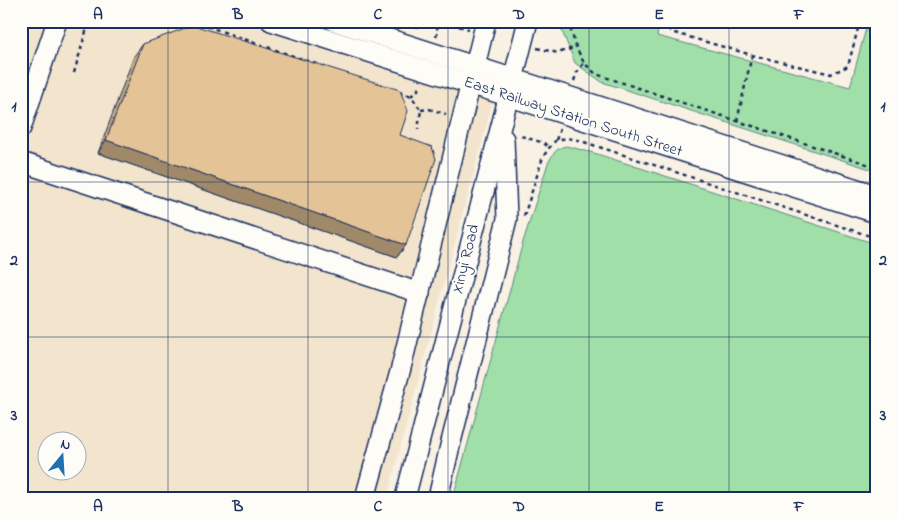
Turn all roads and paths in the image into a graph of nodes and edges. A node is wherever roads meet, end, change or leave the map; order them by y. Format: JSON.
{"nodes":[{"id":1,"x":57,"y":21,"type":"edge"},
{"id":2,"x":89,"y":21,"type":"edge"},
{"id":3,"x":192,"y":21,"type":"edge"},
{"id":4,"x":271,"y":21,"type":"edge"},
{"id":5,"x":334,"y":21,"type":"edge"},
{"id":6,"x":440,"y":21,"type":"edge"},
{"id":7,"x":486,"y":21,"type":"edge"},
{"id":8,"x":528,"y":21,"type":"edge"},
{"id":9,"x":568,"y":21,"type":"edge"},
{"id":10,"x":667,"y":21,"type":"edge"},
{"id":11,"x":860,"y":21,"type":"edge"},
{"id":12,"x":405,"y":26,"type":"dead end"},
{"id":13,"x":752,"y":55,"type":"junction"},
{"id":14,"x":329,"y":68,"type":"edge"},
{"id":15,"x":74,"y":73,"type":"dead end"},
{"id":16,"x":473,"y":75,"type":"junction"},
{"id":17,"x":511,"y":88,"type":"junction"},
{"id":18,"x":393,"y":90,"type":"edge"},
{"id":19,"x":503,"y":117,"type":"junction"},
{"id":20,"x":737,"y":121,"type":"junction"},
{"id":21,"x":21,"y":128,"type":"edge"},
{"id":22,"x":418,"y":129,"type":"dead end"},
{"id":23,"x":21,"y":162,"type":"edge"},
{"id":24,"x":876,"y":167,"type":"edge"},
{"id":25,"x":876,"y":195,"type":"edge"},
{"id":26,"x":876,"y":213,"type":"edge"},
{"id":27,"x":515,"y":221,"type":"junction"},
{"id":28,"x":876,"y":238,"type":"edge"},
{"id":29,"x":420,"y":292,"type":"junction"},
{"id":30,"x":365,"y":498,"type":"edge"},
{"id":31,"x":405,"y":498,"type":"edge"},
{"id":32,"x":438,"y":498,"type":"edge"}],
"edges":[{"from":1,"to":21,"type":"street"},
{"from":2,"to":15,"type":"path"},
{"from":3,"to":14,"type":"path"},
{"from":4,"to":16,"type":"street","name":"East Railway Station South Street"},
{"from":5,"to":16,"type":"street","name":"East Railway Station South Street"},
{"from":6,"to":12,"type":"path"},
{"from":7,"to":16,"type":"street"},
{"from":8,"to":17,"type":"street","name":"Xinyi Road"},
{"from":9,"to":20,"type":"path"},
{"from":10,"to":13,"type":"path"},
{"from":11,"to":13,"type":"path"},
{"from":13,"to":20,"type":"path"},
{"from":16,"to":17,"type":"street","name":"East Railway Station South Street"},
{"from":16,"to":29,"type":"street"},
{"from":17,"to":19,"type":"street","name":"Xinyi Road"},
{"from":17,"to":25,"type":"street","name":"East Railway Station South Street"},
{"from":17,"to":26,"type":"street","name":"East Railway Station South Street"},
{"from":18,"to":22,"type":"path"},
{"from":19,"to":27,"type":"street"},
{"from":19,"to":31,"type":"street","name":"Xinyi Road"},
{"from":20,"to":24,"type":"path"},
{"from":23,"to":29,"type":"street"},
{"from":27,"to":28,"type":"path"},
{"from":27,"to":32,"type":"street"},
{"from":29,"to":30,"type":"street"}]}
